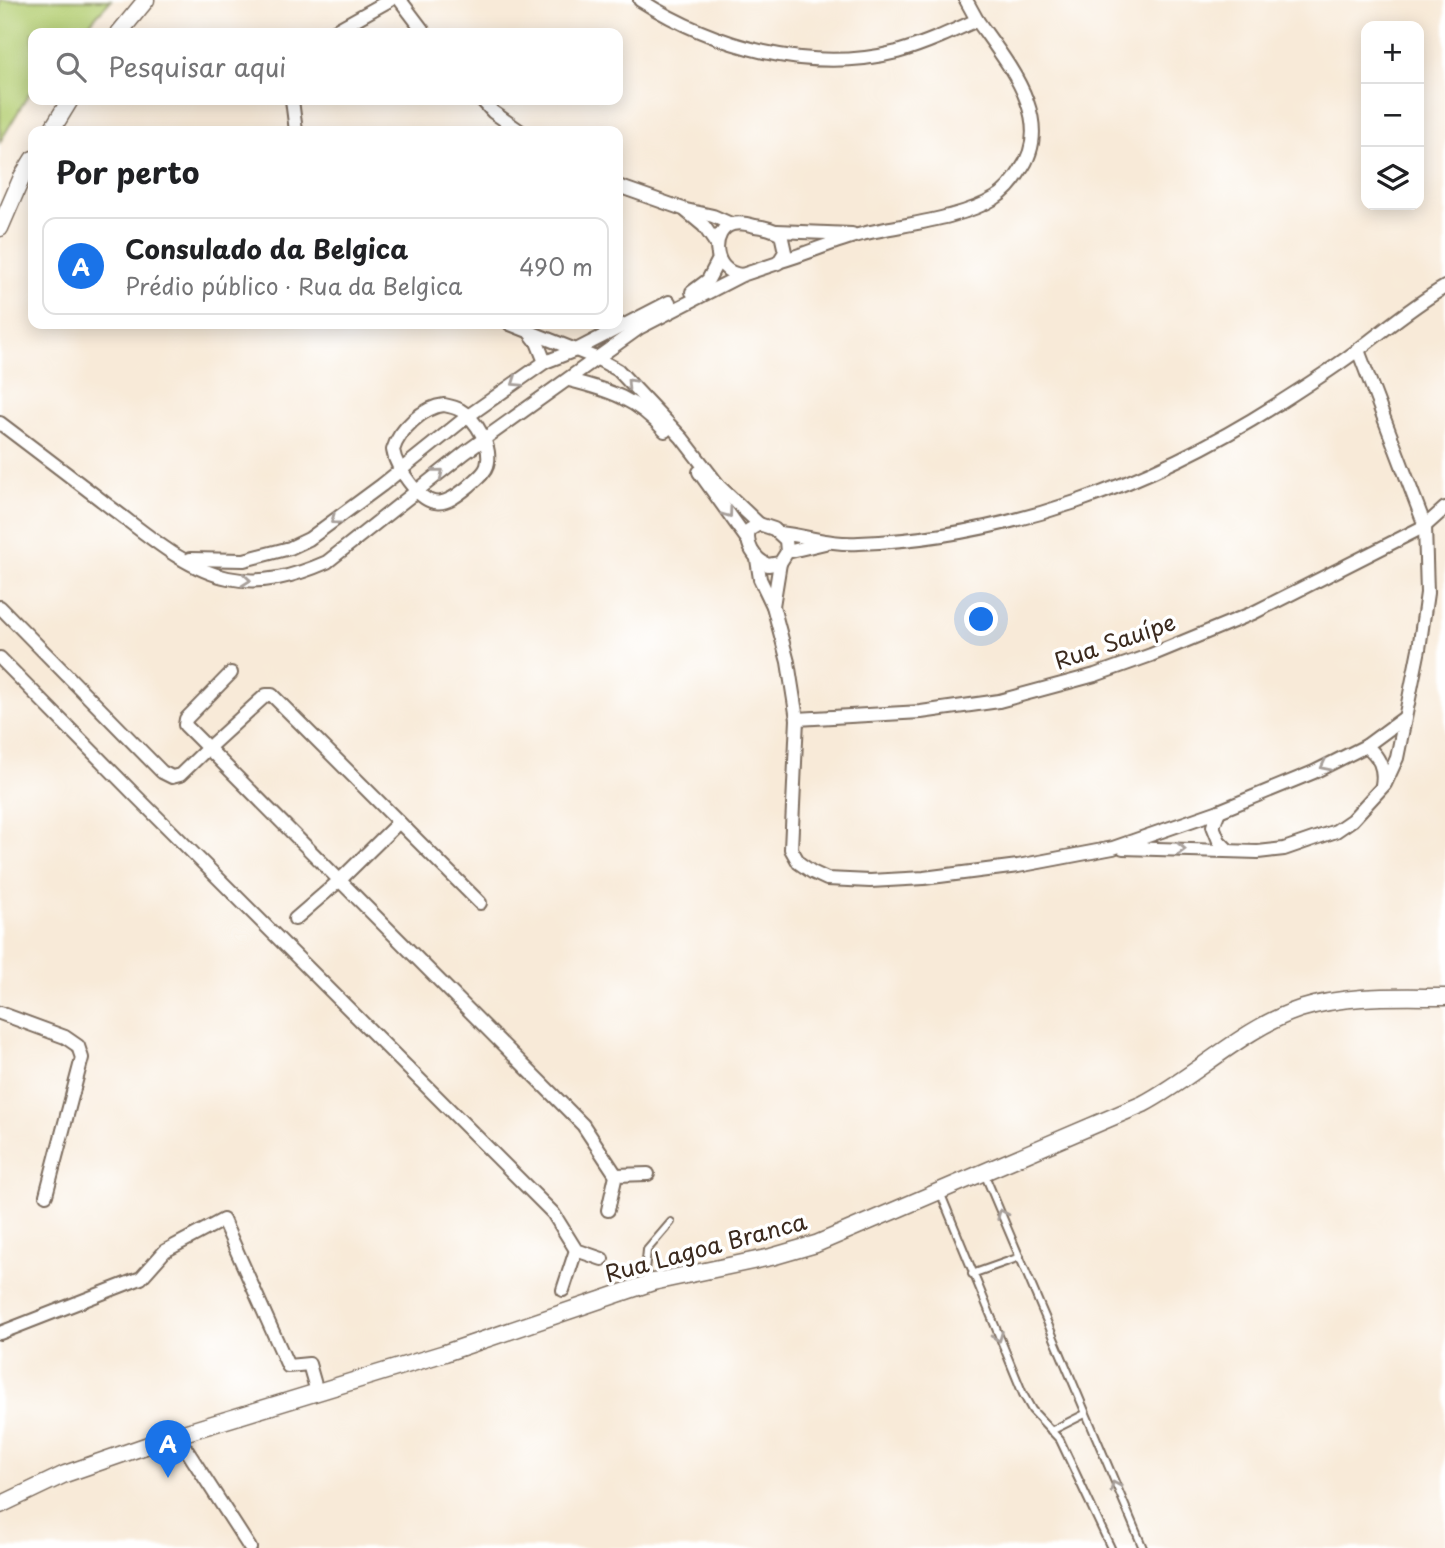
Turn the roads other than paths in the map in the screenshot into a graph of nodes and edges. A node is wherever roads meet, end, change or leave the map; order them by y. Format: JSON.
{"nodes":[{"id":1,"x":146,"y":0,"type":"edge"},
{"id":2,"x":390,"y":0,"type":"edge"},
{"id":3,"x":400,"y":0,"type":"edge"},
{"id":4,"x":640,"y":0,"type":"edge"},
{"id":5,"x":966,"y":0,"type":"edge"},
{"id":6,"x":977,"y":20,"type":"junction"},
{"id":7,"x":123,"y":28,"type":"edge"},
{"id":8,"x":340,"y":28,"type":"edge"},
{"id":9,"x":421,"y":28,"type":"edge"},
{"id":10,"x":67,"y":105,"type":"edge"},
{"id":11,"x":291,"y":105,"type":"edge"},
{"id":12,"x":487,"y":105,"type":"edge"},
{"id":13,"x":54,"y":126,"type":"edge"},
{"id":14,"x":295,"y":126,"type":"edge"},
{"id":15,"x":513,"y":126,"type":"edge"},
{"id":16,"x":28,"y":167,"type":"edge"},
{"id":17,"x":623,"y":188,"type":"edge"},
{"id":18,"x":686,"y":210,"type":"junction"},
{"id":19,"x":731,"y":224,"type":"junction"},
{"id":20,"x":0,"y":228,"type":"edge"},
{"id":21,"x":777,"y":231,"type":"junction"},
{"id":22,"x":860,"y":234,"type":"junction"},
{"id":23,"x":717,"y":245,"type":"junction"},
{"id":24,"x":719,"y":259,"type":"junction"},
{"id":25,"x":781,"y":261,"type":"junction"},
{"id":26,"x":743,"y":275,"type":"junction"},
{"id":27,"x":1445,"y":287,"type":"edge"},
{"id":28,"x":659,"y":312,"type":"junction"},
{"id":29,"x":623,"y":328,"type":"edge"},
{"id":30,"x":521,"y":329,"type":"edge"},
{"id":31,"x":622,"y":329,"type":"edge"},
{"id":32,"x":530,"y":333,"type":"junction"},
{"id":33,"x":576,"y":350,"type":"junction"},
{"id":34,"x":1358,"y":350,"type":"junction"},
{"id":35,"x":596,"y":358,"type":"junction"},
{"id":36,"x":545,"y":362,"type":"junction"},
{"id":37,"x":569,"y":380,"type":"junction"},
{"id":38,"x":468,"y":416,"type":"junction"},
{"id":39,"x":0,"y":423,"type":"edge"},
{"id":40,"x":484,"y":438,"type":"junction"},
{"id":41,"x":401,"y":470,"type":"junction"},
{"id":42,"x":417,"y":492,"type":"junction"},
{"id":43,"x":1445,"y":508,"type":"edge"},
{"id":44,"x":759,"y":524,"type":"junction"},
{"id":45,"x":1425,"y":526,"type":"junction"},
{"id":46,"x":780,"y":533,"type":"junction"},
{"id":47,"x":747,"y":539,"type":"junction"},
{"id":48,"x":828,"y":542,"type":"junction"},
{"id":49,"x":182,"y":558,"type":"junction"},
{"id":50,"x":784,"y":558,"type":"junction"},
{"id":51,"x":757,"y":559,"type":"junction"},
{"id":52,"x":773,"y":606,"type":"junction"},
{"id":53,"x":0,"y":607,"type":"edge"},
{"id":54,"x":0,"y":657,"type":"edge"},
{"id":55,"x":231,"y":673,"type":"dead end"},
{"id":56,"x":1404,"y":718,"type":"junction"},
{"id":57,"x":797,"y":719,"type":"junction"},
{"id":58,"x":1366,"y":746,"type":"junction"},
{"id":59,"x":208,"y":748,"type":"junction"},
{"id":60,"x":1381,"y":789,"type":"junction"},
{"id":61,"x":1219,"y":811,"type":"junction"},
{"id":62,"x":399,"y":822,"type":"junction"},
{"id":63,"x":1112,"y":848,"type":"junction"},
{"id":64,"x":1228,"y":850,"type":"junction"},
{"id":65,"x":340,"y":880,"type":"junction"},
{"id":66,"x":480,"y":903,"type":"dead end"},
{"id":67,"x":295,"y":919,"type":"dead end"},
{"id":68,"x":1445,"y":997,"type":"edge"},
{"id":69,"x":0,"y":1013,"type":"edge"},
{"id":70,"x":984,"y":1171,"type":"junction"},
{"id":71,"x":648,"y":1174,"type":"dead end"},
{"id":72,"x":617,"y":1175,"type":"junction"},
{"id":73,"x":939,"y":1190,"type":"junction"},
{"id":74,"x":46,"y":1195,"type":"dead end"},
{"id":75,"x":608,"y":1210,"type":"dead end"},
{"id":76,"x":671,"y":1222,"type":"dead end"},
{"id":77,"x":576,"y":1250,"type":"junction"},
{"id":78,"x":1020,"y":1257,"type":"junction"},
{"id":79,"x":602,"y":1259,"type":"dead end"},
{"id":80,"x":972,"y":1274,"type":"junction"},
{"id":81,"x":653,"y":1282,"type":"junction"},
{"id":82,"x":563,"y":1290,"type":"dead end"},
{"id":83,"x":0,"y":1333,"type":"edge"},
{"id":84,"x":317,"y":1392,"type":"junction"},
{"id":85,"x":1085,"y":1414,"type":"junction"},
{"id":86,"x":1051,"y":1431,"type":"junction"},
{"id":87,"x":177,"y":1435,"type":"junction"},
{"id":88,"x":0,"y":1505,"type":"edge"},
{"id":89,"x":250,"y":1548,"type":"edge"},
{"id":90,"x":1111,"y":1548,"type":"edge"},
{"id":91,"x":1143,"y":1548,"type":"edge"}],
"edges":[{"from":1,"to":7,"type":"street"},
{"from":2,"to":8,"type":"street"},
{"from":3,"to":9,"type":"street"},
{"from":4,"to":6,"type":"street"},
{"from":5,"to":6,"type":"street"},
{"from":6,"to":22,"type":"street"},
{"from":10,"to":13,"type":"street"},
{"from":11,"to":14,"type":"street"},
{"from":12,"to":15,"type":"street"},
{"from":16,"to":20,"type":"street"},
{"from":17,"to":18,"type":"street"},
{"from":18,"to":19,"type":"street"},
{"from":18,"to":23,"type":"street"},
{"from":19,"to":21,"type":"street"},
{"from":19,"to":23,"type":"street"},
{"from":21,"to":22,"type":"street"},
{"from":21,"to":25,"type":"street"},
{"from":22,"to":25,"type":"street"},
{"from":23,"to":24,"type":"street"},
{"from":24,"to":26,"type":"street"},
{"from":24,"to":28,"type":"street"},
{"from":25,"to":26,"type":"street"},
{"from":26,"to":28,"type":"street"},
{"from":27,"to":34,"type":"street"},
{"from":28,"to":29,"type":"street"},
{"from":28,"to":35,"type":"street"},
{"from":30,"to":32,"type":"street"},
{"from":31,"to":33,"type":"street"},
{"from":32,"to":33,"type":"street"},
{"from":32,"to":36,"type":"street"},
{"from":33,"to":35,"type":"street"},
{"from":33,"to":36,"type":"street"},
{"from":34,"to":45,"type":"street"},
{"from":34,"to":48,"type":"street"},
{"from":35,"to":37,"type":"street"},
{"from":44,"to":35,"type":"street","one_way":true},
{"from":36,"to":38,"type":"street","one_way":true},
{"from":37,"to":40,"type":"street"},
{"from":37,"to":47,"type":"street","one_way":true},
{"from":38,"to":40,"type":"street"},
{"from":38,"to":41,"type":"street"},
{"from":38,"to":41,"type":"street"},
{"from":39,"to":49,"type":"street"},
{"from":42,"to":40,"type":"street","one_way":true},
{"from":40,"to":42,"type":"street"},
{"from":41,"to":42,"type":"street"},
{"from":41,"to":49,"type":"street","one_way":true},
{"from":49,"to":42,"type":"street","one_way":true},
{"from":43,"to":45,"type":"street","name":"Rua Sauípe"},
{"from":44,"to":46,"type":"street"},
{"from":44,"to":47,"type":"street"},
{"from":45,"to":56,"type":"street"},
{"from":45,"to":57,"type":"street","name":"Rua Sauípe"},
{"from":46,"to":48,"type":"street"},
{"from":46,"to":50,"type":"street"},
{"from":47,"to":51,"type":"street"},
{"from":48,"to":50,"type":"street"},
{"from":50,"to":51,"type":"street"},
{"from":50,"to":52,"type":"street"},
{"from":51,"to":52,"type":"street"},
{"from":52,"to":57,"type":"street"},
{"from":53,"to":59,"type":"street"},
{"from":54,"to":77,"type":"street"},
{"from":55,"to":59,"type":"street"},
{"from":56,"to":58,"type":"street"},
{"from":56,"to":60,"type":"street"},
{"from":57,"to":63,"type":"street"},
{"from":58,"to":60,"type":"street"},
{"from":58,"to":61,"type":"street","one_way":true},
{"from":59,"to":62,"type":"street"},
{"from":59,"to":65,"type":"street"},
{"from":60,"to":64,"type":"street"},
{"from":61,"to":63,"type":"street"},
{"from":61,"to":64,"type":"street"},
{"from":62,"to":65,"type":"street"},
{"from":62,"to":66,"type":"street"},
{"from":63,"to":64,"type":"street","one_way":true},
{"from":65,"to":67,"type":"street"},
{"from":65,"to":72,"type":"street"},
{"from":68,"to":70,"type":"street","name":"Rua Lagoa Branca"},
{"from":69,"to":74,"type":"street"},
{"from":70,"to":73,"type":"street","name":"Rua Lagoa Branca"},
{"from":78,"to":70,"type":"lane","one_way":true},
{"from":71,"to":72,"type":"street"},
{"from":72,"to":75,"type":"street"},
{"from":73,"to":80,"type":"lane"},
{"from":73,"to":81,"type":"street","name":"Rua Lagoa Branca"},
{"from":76,"to":81,"type":"lane"},
{"from":77,"to":79,"type":"street"},
{"from":77,"to":82,"type":"street"},
{"from":78,"to":80,"type":"lane"},
{"from":78,"to":85,"type":"lane"},
{"from":80,"to":86,"type":"lane","one_way":true},
{"from":81,"to":84,"type":"street","name":"Rua Lagoa Branca"},
{"from":83,"to":84,"type":"street"},
{"from":84,"to":87,"type":"street","name":"Rua Lagoa Branca"},
{"from":85,"to":86,"type":"lane"},
{"from":91,"to":85,"type":"lane","one_way":true},
{"from":86,"to":90,"type":"lane"},
{"from":87,"to":88,"type":"street","name":"Rua Lagoa Branca"},
{"from":87,"to":89,"type":"street"}]}
